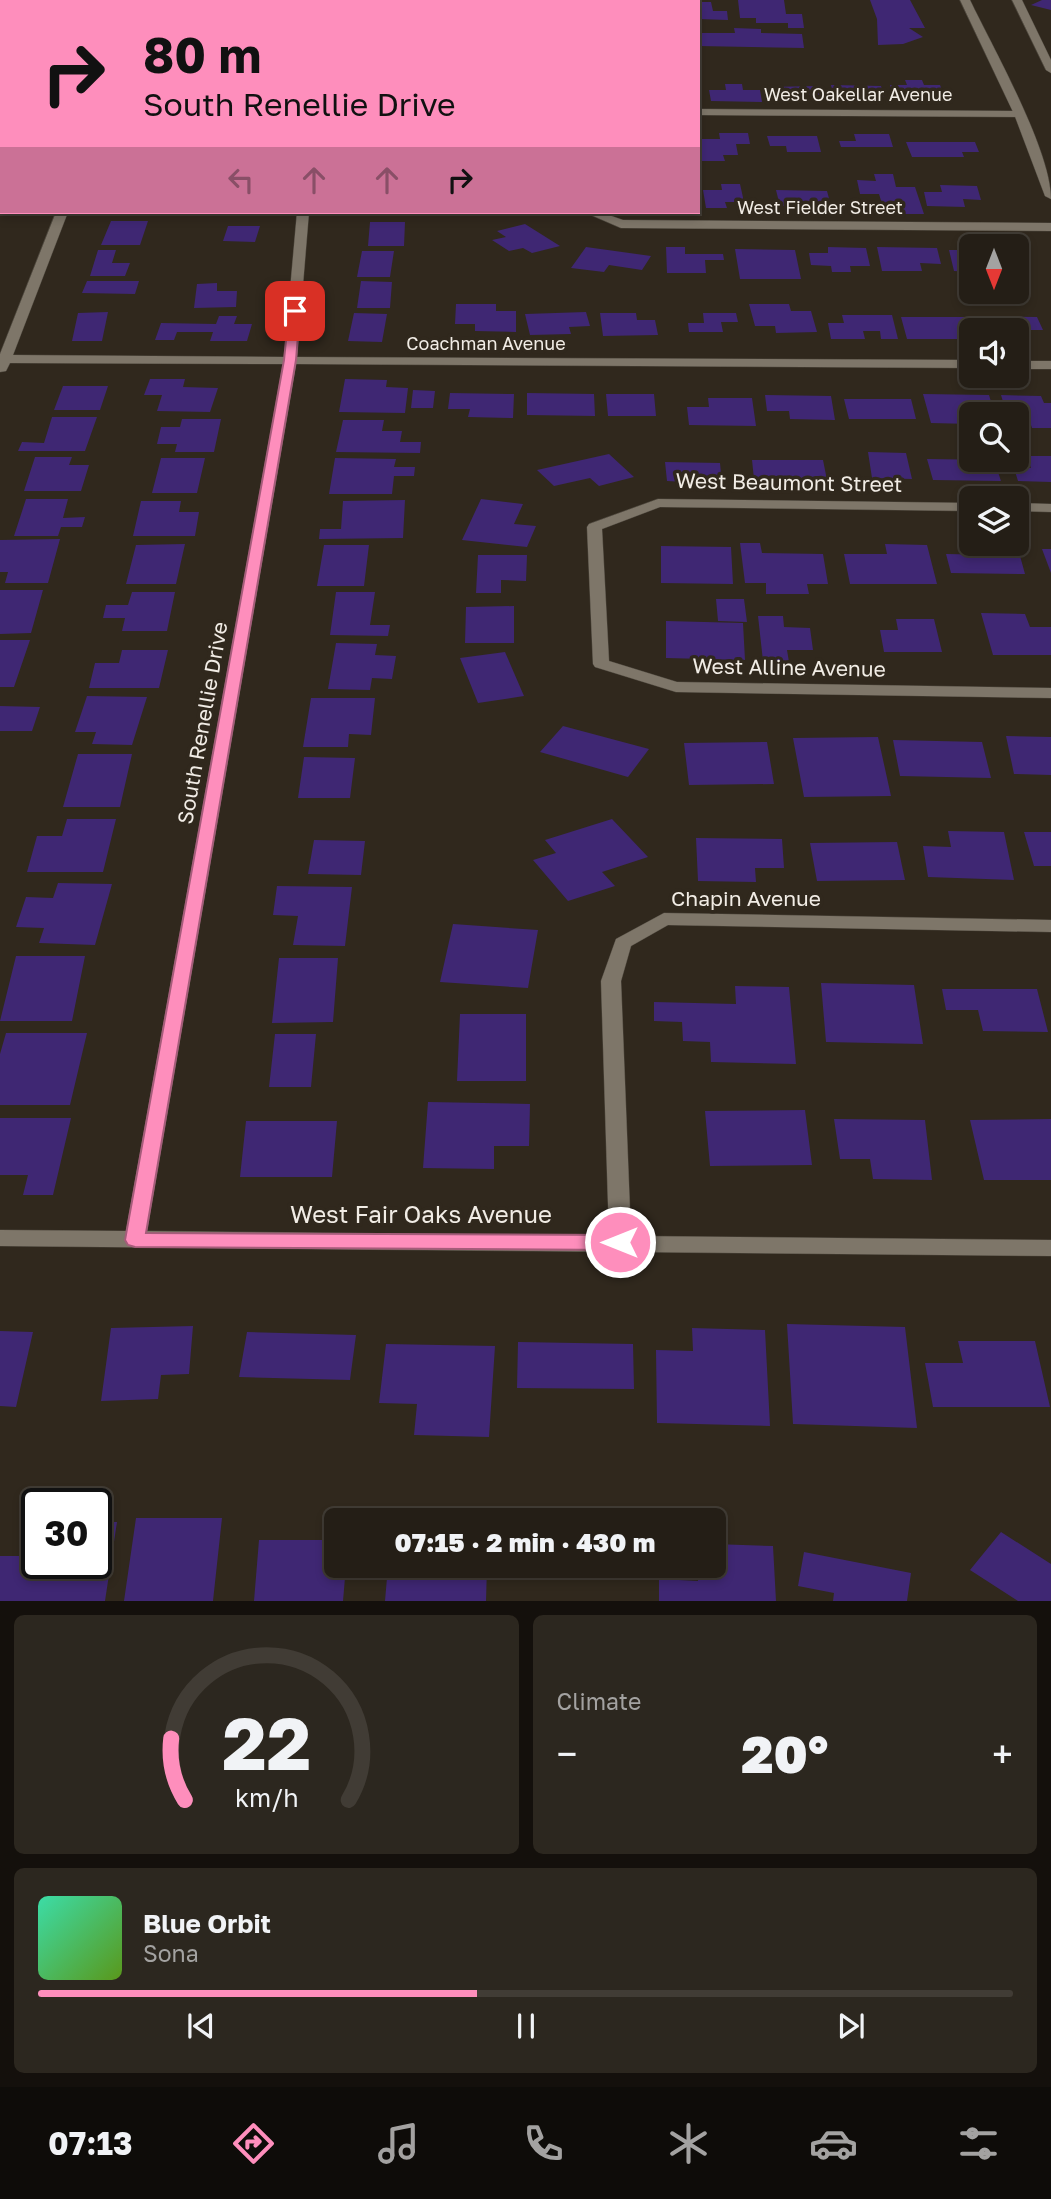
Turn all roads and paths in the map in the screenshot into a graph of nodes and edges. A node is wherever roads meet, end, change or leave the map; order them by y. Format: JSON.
{"nodes":[{"id":1,"x":965,"y":0,"type":"edge"},
{"id":2,"x":1017,"y":0,"type":"edge"},
{"id":3,"x":1051,"y":70,"type":"edge"},
{"id":4,"x":700,"y":112,"type":"edge"},
{"id":5,"x":1018,"y":114,"type":"junction"},
{"id":6,"x":1051,"y":196,"type":"edge"},
{"id":7,"x":61,"y":214,"type":"edge"},
{"id":8,"x":303,"y":214,"type":"edge"},
{"id":9,"x":595,"y":214,"type":"edge"},
{"id":10,"x":1051,"y":227,"type":"edge"},
{"id":11,"x":290,"y":360,"type":"junction"},
{"id":12,"x":2,"y":363,"type":"edge"},
{"id":13,"x":959,"y":364,"type":"edge"},
{"id":14,"x":1029,"y":365,"type":"edge"},
{"id":15,"x":1051,"y":365,"type":"edge"},
{"id":16,"x":959,"y":507,"type":"edge"},
{"id":17,"x":1029,"y":507,"type":"edge"},
{"id":18,"x":1051,"y":508,"type":"edge"},
{"id":19,"x":595,"y":594,"type":"joint"},
{"id":20,"x":1051,"y":693,"type":"edge"},
{"id":21,"x":1051,"y":926,"type":"edge"},
{"id":22,"x":0,"y":1238,"type":"edge"},
{"id":23,"x":135,"y":1240,"type":"junction"},
{"id":24,"x":620,"y":1242,"type":"junction"},
{"id":25,"x":1051,"y":1248,"type":"edge"}],
"edges":[{"from":1,"to":5,"type":"street"},
{"from":2,"to":3,"type":"street"},
{"from":4,"to":5,"type":"street","name":"West Oakellar Avenue"},
{"from":5,"to":6,"type":"street"},
{"from":7,"to":12,"type":"street"},
{"from":8,"to":11,"type":"street","name":"South Renellie Drive"},
{"from":9,"to":10,"type":"street","name":"West Fielder Street"},
{"from":11,"to":12,"type":"street","name":"Coachman Avenue"},
{"from":11,"to":13,"type":"street","name":"Coachman Avenue"},
{"from":11,"to":23,"type":"street","name":"South Renellie Drive"},
{"from":14,"to":15,"type":"street"},
{"from":16,"to":19,"type":"street","name":"West Beaumont Street"},
{"from":17,"to":18,"type":"street"},
{"from":19,"to":20,"type":"street","name":"West Alline Avenue"},
{"from":21,"to":24,"type":"street","name":"Chapin Avenue"},
{"from":22,"to":23,"type":"street","name":"West Fair Oaks Avenue"},
{"from":23,"to":24,"type":"street","name":"West Fair Oaks Avenue"},
{"from":24,"to":25,"type":"street","name":"West Fair Oaks Avenue"}]}
